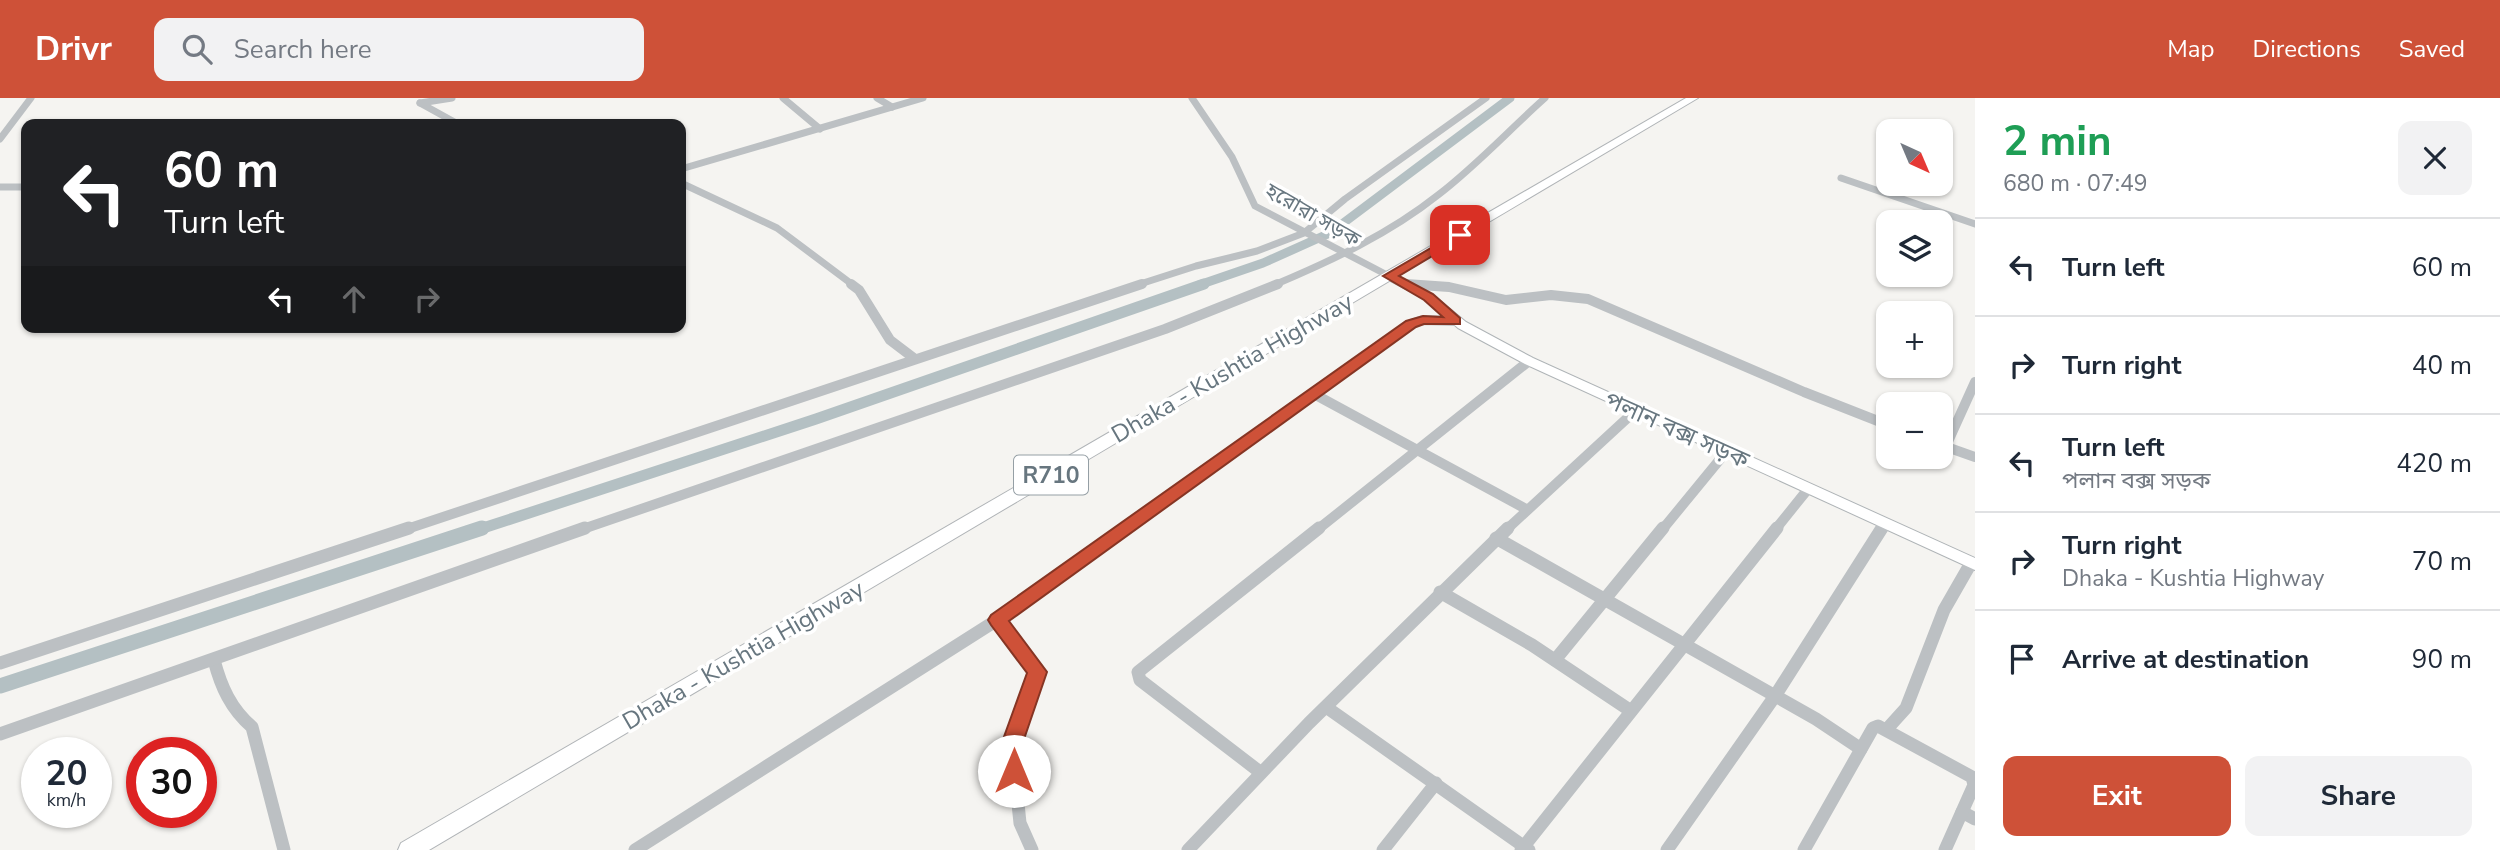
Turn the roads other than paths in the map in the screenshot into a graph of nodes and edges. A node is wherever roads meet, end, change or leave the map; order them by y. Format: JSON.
{"nodes":[{"id":1,"x":31,"y":98,"type":"edge"},
{"id":2,"x":452,"y":98,"type":"edge"},
{"id":3,"x":783,"y":98,"type":"edge"},
{"id":4,"x":877,"y":98,"type":"edge"},
{"id":5,"x":923,"y":98,"type":"edge"},
{"id":6,"x":1192,"y":98,"type":"edge"},
{"id":7,"x":1486,"y":98,"type":"edge"},
{"id":8,"x":1545,"y":98,"type":"edge"},
{"id":9,"x":1693,"y":98,"type":"edge"},
{"id":10,"x":892,"y":107,"type":"junction"},
{"id":11,"x":449,"y":119,"type":"edge"},
{"id":12,"x":820,"y":129,"type":"junction"},
{"id":13,"x":0,"y":139,"type":"edge"},
{"id":14,"x":686,"y":168,"type":"edge"},
{"id":15,"x":1841,"y":178,"type":"dead end"},
{"id":16,"x":686,"y":185,"type":"edge"},
{"id":17,"x":0,"y":187,"type":"edge"},
{"id":18,"x":21,"y":187,"type":"edge"},
{"id":19,"x":1975,"y":224,"type":"edge"},
{"id":20,"x":1305,"y":234,"type":"junction"},
{"id":21,"x":1343,"y":254,"type":"junction"},
{"id":22,"x":1390,"y":276,"type":"junction"},
{"id":23,"x":1406,"y":284,"type":"junction"},
{"id":24,"x":1455,"y":321,"type":"junction"},
{"id":25,"x":915,"y":359,"type":"junction"},
{"id":26,"x":1529,"y":361,"type":"junction"},
{"id":27,"x":1975,"y":382,"type":"edge"},
{"id":28,"x":1314,"y":394,"type":"junction"},
{"id":29,"x":1635,"y":411,"type":"junction"},
{"id":30,"x":1876,"y":420,"type":"edge"},
{"id":31,"x":1953,"y":425,"type":"edge"},
{"id":32,"x":1953,"y":449,"type":"edge"},
{"id":33,"x":1416,"y":450,"type":"junction"},
{"id":34,"x":1726,"y":452,"type":"junction"},
{"id":35,"x":1975,"y":457,"type":"edge"},
{"id":36,"x":1808,"y":489,"type":"junction"},
{"id":37,"x":1526,"y":509,"type":"junction"},
{"id":38,"x":1885,"y":524,"type":"junction"},
{"id":39,"x":1496,"y":538,"type":"junction"},
{"id":40,"x":1973,"y":563,"type":"edge"},
{"id":41,"x":1440,"y":592,"type":"junction"},
{"id":42,"x":1604,"y":598,"type":"junction"},
{"id":43,"x":997,"y":620,"type":"junction"},
{"id":44,"x":1684,"y":644,"type":"junction"},
{"id":45,"x":214,"y":660,"type":"junction"},
{"id":46,"x":1555,"y":660,"type":"junction"},
{"id":47,"x":0,"y":663,"type":"edge"},
{"id":48,"x":1775,"y":696,"type":"junction"},
{"id":49,"x":1326,"y":707,"type":"junction"},
{"id":50,"x":1631,"y":711,"type":"junction"},
{"id":51,"x":1887,"y":729,"type":"junction"},
{"id":52,"x":0,"y":734,"type":"edge"},
{"id":53,"x":1861,"y":749,"type":"junction"},
{"id":54,"x":1260,"y":772,"type":"junction"},
{"id":55,"x":1436,"y":783,"type":"junction"},
{"id":56,"x":1969,"y":815,"type":"edge"},
{"id":57,"x":1524,"y":849,"type":"edge"},
{"id":58,"x":284,"y":850,"type":"edge"},
{"id":59,"x":409,"y":850,"type":"edge"},
{"id":60,"x":635,"y":850,"type":"edge"},
{"id":61,"x":1032,"y":850,"type":"edge"},
{"id":62,"x":1188,"y":850,"type":"edge"},
{"id":63,"x":1383,"y":850,"type":"edge"},
{"id":64,"x":1667,"y":850,"type":"edge"},
{"id":65,"x":1804,"y":850,"type":"edge"},
{"id":66,"x":1945,"y":850,"type":"edge"}],
"edges":[{"from":1,"to":13,"type":"street"},
{"from":2,"to":11,"type":"street"},
{"from":3,"to":12,"type":"street"},
{"from":4,"to":10,"type":"street"},
{"from":5,"to":10,"type":"street"},
{"from":6,"to":20,"type":"street","name":"হরোরা সড়ক"},
{"from":7,"to":20,"type":"street"},
{"from":8,"to":21,"type":"street"},
{"from":9,"to":22,"type":"main road","name":"Dhaka - Kushtia Highway","number":"R710"},
{"from":10,"to":12,"type":"street"},
{"from":12,"to":14,"type":"street"},
{"from":15,"to":19,"type":"street"},
{"from":16,"to":25,"type":"street"},
{"from":17,"to":18,"type":"street"},
{"from":20,"to":21,"type":"street","name":"হরোরা সড়ক"},
{"from":20,"to":25,"type":"street"},
{"from":21,"to":22,"type":"street","name":"হরোরা সড়ক"},
{"from":21,"to":45,"type":"street"},
{"from":22,"to":23,"type":"main road","name":"পলান বক্স সড়ক"},
{"from":22,"to":59,"type":"main road","name":"Dhaka - Kushtia Highway","number":"R710"},
{"from":23,"to":24,"type":"main road","name":"পলান বক্স সড়ক"},
{"from":23,"to":30,"type":"street"},
{"from":24,"to":26,"type":"main road","name":"পলান বক্স সড়ক"},
{"from":24,"to":28,"type":"street"},
{"from":25,"to":47,"type":"street"},
{"from":26,"to":29,"type":"main road","name":"পলান বক্স সড়ক"},
{"from":26,"to":33,"type":"street"},
{"from":27,"to":31,"type":"street"},
{"from":28,"to":33,"type":"street"},
{"from":28,"to":43,"type":"street"},
{"from":29,"to":34,"type":"main road","name":"পলান বক্স সড়ক"},
{"from":29,"to":37,"type":"street"},
{"from":32,"to":35,"type":"street"},
{"from":33,"to":37,"type":"street"},
{"from":33,"to":54,"type":"street"},
{"from":34,"to":36,"type":"main road","name":"পলান বক্স সড়ক"},
{"from":34,"to":42,"type":"street"},
{"from":36,"to":38,"type":"main road","name":"পলান বক্স সড়ক"},
{"from":36,"to":44,"type":"street"},
{"from":37,"to":39,"type":"street"},
{"from":38,"to":40,"type":"main road","name":"পলান বক্স সড়ক"},
{"from":38,"to":48,"type":"street"},
{"from":39,"to":41,"type":"street"},
{"from":39,"to":42,"type":"street"},
{"from":40,"to":51,"type":"street"},
{"from":41,"to":46,"type":"street"},
{"from":41,"to":49,"type":"street"},
{"from":42,"to":44,"type":"street"},
{"from":42,"to":46,"type":"street"},
{"from":43,"to":60,"type":"street"},
{"from":43,"to":61,"type":"street"},
{"from":44,"to":48,"type":"street"},
{"from":44,"to":50,"type":"street"},
{"from":45,"to":52,"type":"street"},
{"from":45,"to":58,"type":"street"},
{"from":46,"to":50,"type":"street"},
{"from":48,"to":53,"type":"street"},
{"from":48,"to":64,"type":"street"},
{"from":49,"to":54,"type":"street"},
{"from":49,"to":55,"type":"street"},
{"from":50,"to":57,"type":"street"},
{"from":51,"to":53,"type":"street"},
{"from":51,"to":56,"type":"street"},
{"from":53,"to":65,"type":"street"},
{"from":54,"to":62,"type":"street"},
{"from":55,"to":57,"type":"street"},
{"from":55,"to":63,"type":"street"},
{"from":56,"to":66,"type":"street"}]}
